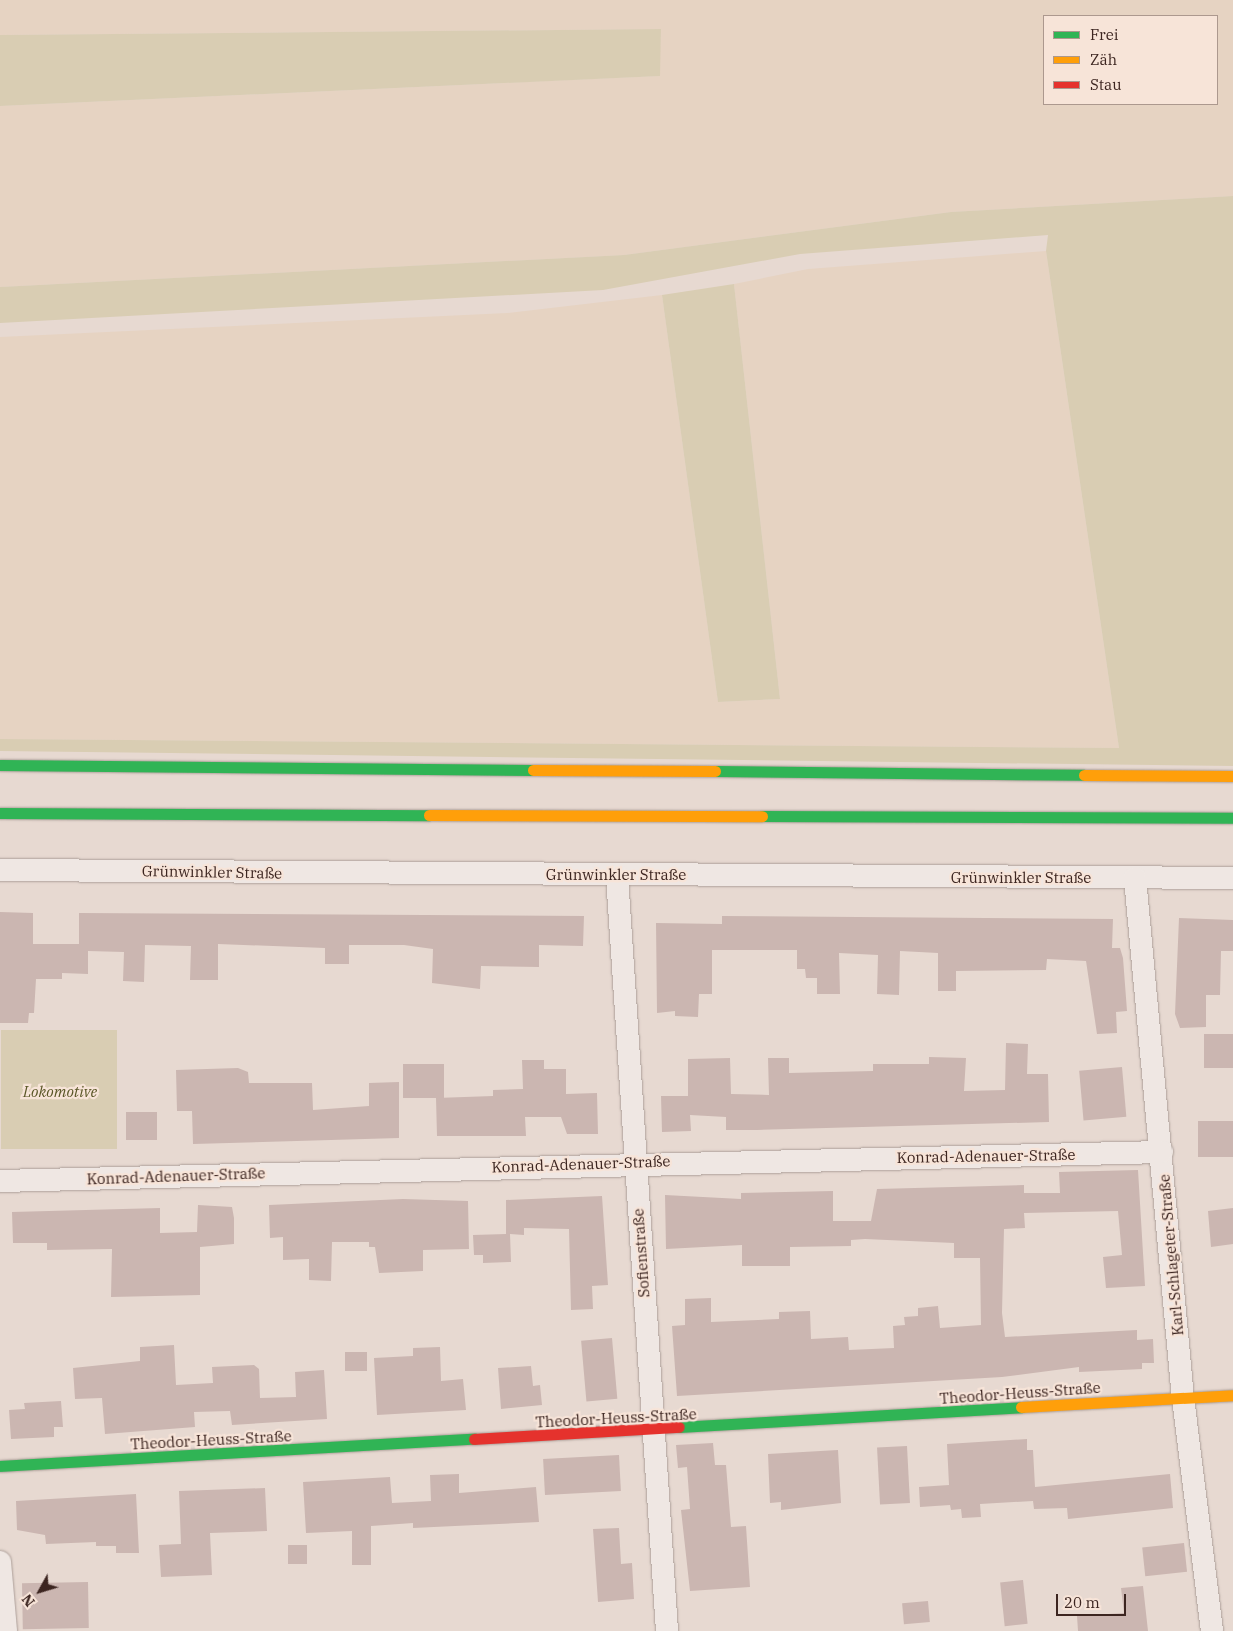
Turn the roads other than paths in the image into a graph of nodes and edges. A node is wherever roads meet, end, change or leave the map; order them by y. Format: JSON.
{"nodes":[{"id":1,"x":0,"y":765,"type":"edge"},
{"id":2,"x":1233,"y":776,"type":"edge"},
{"id":3,"x":0,"y":813,"type":"edge"},
{"id":4,"x":1233,"y":818,"type":"edge"},
{"id":5,"x":0,"y":870,"type":"edge"},
{"id":6,"x":616,"y":876,"type":"junction"},
{"id":7,"x":1135,"y":878,"type":"junction"},
{"id":8,"x":1233,"y":878,"type":"edge"},
{"id":9,"x":1162,"y":1152,"type":"junction"},
{"id":10,"x":635,"y":1162,"type":"junction"},
{"id":11,"x":0,"y":1181,"type":"edge"},
{"id":12,"x":1233,"y":1395,"type":"edge"},
{"id":13,"x":1183,"y":1398,"type":"junction"},
{"id":14,"x":653,"y":1431,"type":"junction"},
{"id":15,"x":0,"y":1466,"type":"edge"},
{"id":16,"x":0,"y":1562,"type":"edge"},
{"id":17,"x":6,"y":1631,"type":"edge"},
{"id":18,"x":667,"y":1631,"type":"edge"},
{"id":19,"x":1212,"y":1631,"type":"edge"}],
"edges":[{"from":1,"to":2,"type":"main road"},
{"from":3,"to":4,"type":"main road"},
{"from":5,"to":6,"type":"street","name":"Grünwinkler Straße"},
{"from":6,"to":7,"type":"street","name":"Grünwinkler Straße"},
{"from":6,"to":10,"type":"street","name":"Sofienstraße"},
{"from":7,"to":8,"type":"street","name":"Grünwinkler Straße"},
{"from":7,"to":9,"type":"street","name":"Karl-Schlageter-Straße"},
{"from":9,"to":10,"type":"street","name":"Konrad-Adenauer-Straße"},
{"from":9,"to":13,"type":"street","name":"Karl-Schlageter-Straße"},
{"from":10,"to":11,"type":"street","name":"Konrad-Adenauer-Straße"},
{"from":10,"to":14,"type":"street","name":"Sofienstraße"},
{"from":12,"to":13,"type":"main road","name":"Theodor-Heuss-Straße"},
{"from":13,"to":14,"type":"main road","name":"Theodor-Heuss-Straße"},
{"from":13,"to":19,"type":"street","name":"Karl-Schlageter-Straße"},
{"from":14,"to":15,"type":"main road","name":"Theodor-Heuss-Straße"},
{"from":14,"to":18,"type":"street","name":"Sofienstraße"},
{"from":16,"to":17,"type":"street"}]}
